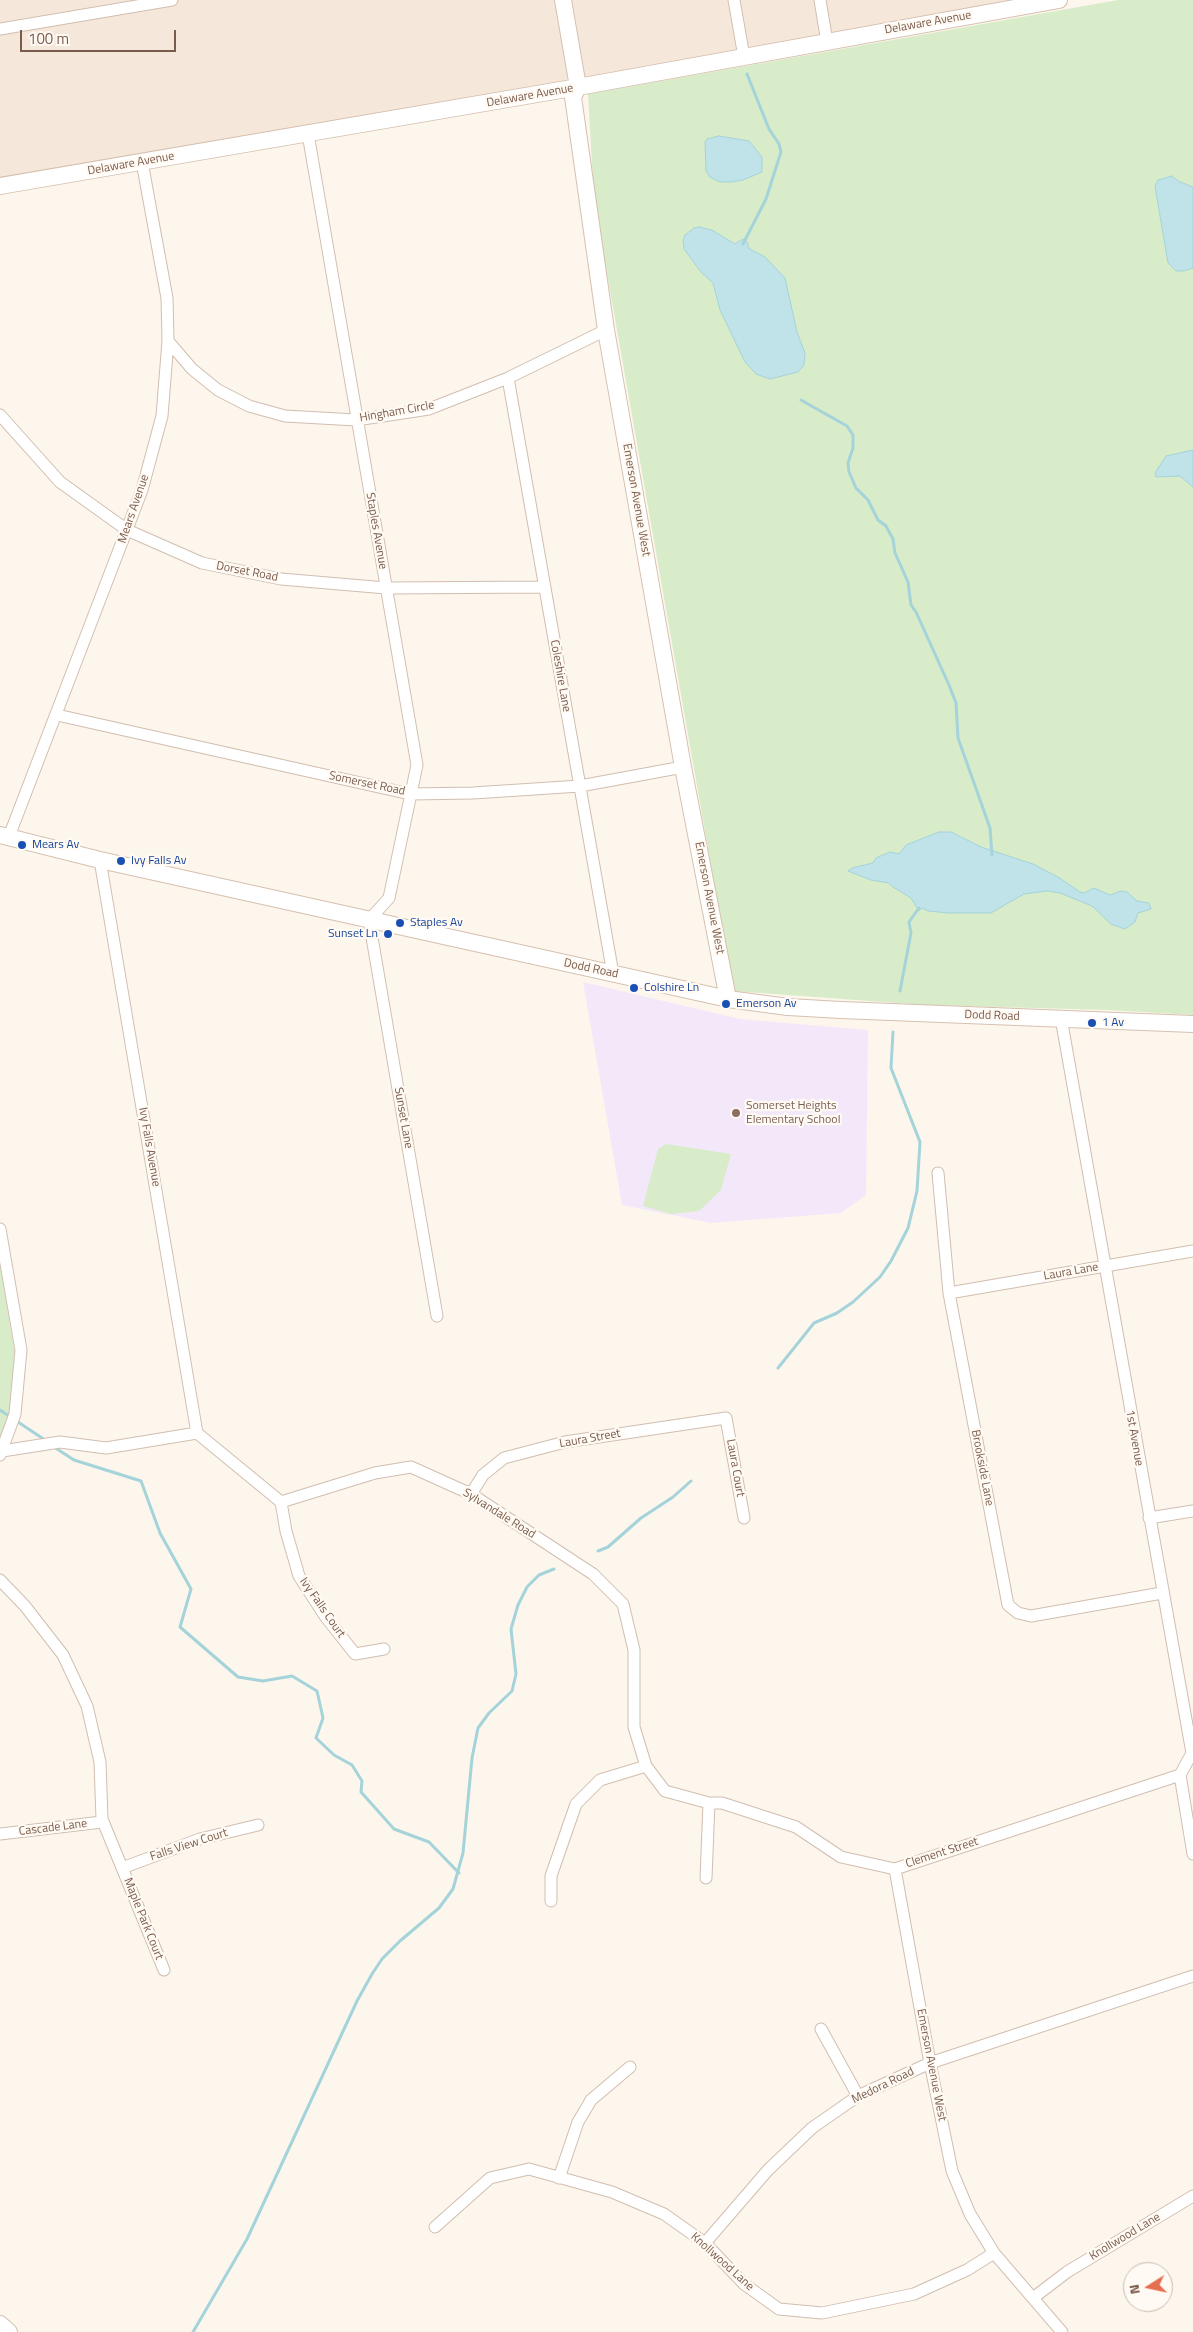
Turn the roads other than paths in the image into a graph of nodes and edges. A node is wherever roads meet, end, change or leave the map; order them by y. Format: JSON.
{"nodes":[{"id":1,"x":172,"y":0,"type":"edge"},
{"id":2,"x":563,"y":0,"type":"edge"},
{"id":3,"x":734,"y":0,"type":"edge"},
{"id":4,"x":820,"y":0,"type":"edge"},
{"id":5,"x":1059,"y":0,"type":"edge"},
{"id":6,"x":0,"y":30,"type":"edge"},
{"id":7,"x":827,"y":42,"type":"junction"},
{"id":8,"x":744,"y":57,"type":"junction"},
{"id":9,"x":578,"y":87,"type":"junction"},
{"id":10,"x":308,"y":134,"type":"junction"},
{"id":11,"x":142,"y":162,"type":"junction"},
{"id":12,"x":0,"y":186,"type":"edge"},
{"id":13,"x":606,"y":330,"type":"junction"},
{"id":14,"x":168,"y":342,"type":"junction"},
{"id":15,"x":508,"y":378,"type":"junction"},
{"id":16,"x":0,"y":416,"type":"edge"},
{"id":17,"x":356,"y":420,"type":"junction"},
{"id":18,"x":127,"y":530,"type":"junction"},
{"id":19,"x":545,"y":587,"type":"junction"},
{"id":20,"x":386,"y":588,"type":"junction"},
{"id":21,"x":57,"y":715,"type":"junction"},
{"id":22,"x":683,"y":767,"type":"junction"},
{"id":23,"x":580,"y":786,"type":"junction"},
{"id":24,"x":410,"y":794,"type":"junction"},
{"id":25,"x":4,"y":837,"type":"edge"},
{"id":26,"x":100,"y":860,"type":"junction"},
{"id":27,"x":370,"y":920,"type":"junction"},
{"id":28,"x":614,"y":974,"type":"junction"},
{"id":29,"x":728,"y":998,"type":"junction"},
{"id":30,"x":1061,"y":1018,"type":"junction"},
{"id":31,"x":1193,"y":1024,"type":"edge"},
{"id":32,"x":938,"y":1173,"type":"dead end"},
{"id":33,"x":0,"y":1229,"type":"edge"},
{"id":34,"x":1193,"y":1250,"type":"edge"},
{"id":35,"x":1103,"y":1266,"type":"junction"},
{"id":36,"x":949,"y":1293,"type":"junction"},
{"id":37,"x":437,"y":1316,"type":"dead end"},
{"id":38,"x":726,"y":1418,"type":"joint"},
{"id":39,"x":197,"y":1433,"type":"junction"},
{"id":40,"x":1,"y":1453,"type":"edge"},
{"id":41,"x":471,"y":1494,"type":"junction"},
{"id":42,"x":281,"y":1502,"type":"junction"},
{"id":43,"x":1193,"y":1511,"type":"edge"},
{"id":44,"x":744,"y":1518,"type":"dead end"},
{"id":45,"x":1149,"y":1518,"type":"junction"},
{"id":46,"x":0,"y":1580,"type":"edge"},
{"id":47,"x":1162,"y":1593,"type":"junction"},
{"id":48,"x":384,"y":1649,"type":"dead end"},
{"id":49,"x":646,"y":1766,"type":"junction"},
{"id":50,"x":1180,"y":1774,"type":"junction"},
{"id":51,"x":709,"y":1802,"type":"junction"},
{"id":52,"x":102,"y":1819,"type":"junction"},
{"id":53,"x":258,"y":1825,"type":"dead end"},
{"id":54,"x":0,"y":1834,"type":"edge"},
{"id":55,"x":1193,"y":1854,"type":"edge"},
{"id":56,"x":122,"y":1868,"type":"junction"},
{"id":57,"x":895,"y":1869,"type":"junction"},
{"id":58,"x":706,"y":1878,"type":"dead end"},
{"id":59,"x":551,"y":1901,"type":"dead end"},
{"id":60,"x":164,"y":1970,"type":"dead end"},
{"id":61,"x":1193,"y":1976,"type":"edge"},
{"id":62,"x":821,"y":2029,"type":"dead end"},
{"id":63,"x":930,"y":2063,"type":"junction"},
{"id":64,"x":630,"y":2067,"type":"dead end"},
{"id":65,"x":858,"y":2096,"type":"junction"},
{"id":66,"x":559,"y":2178,"type":"junction"},
{"id":67,"x":1193,"y":2196,"type":"edge"},
{"id":68,"x":436,"y":2227,"type":"dead end"},
{"id":69,"x":705,"y":2243,"type":"junction"},
{"id":70,"x":994,"y":2253,"type":"junction"},
{"id":71,"x":1033,"y":2298,"type":"junction"},
{"id":72,"x":0,"y":2324,"type":"edge"},
{"id":73,"x":9,"y":2332,"type":"edge"},
{"id":74,"x":1062,"y":2332,"type":"edge"}],
"edges":[{"from":1,"to":6,"type":"street"},
{"from":2,"to":9,"type":"street","name":"Emerson Avenue West"},
{"from":3,"to":8,"type":"street"},
{"from":4,"to":7,"type":"street"},
{"from":5,"to":7,"type":"street","name":"Delaware Avenue"},
{"from":7,"to":8,"type":"street","name":"Delaware Avenue"},
{"from":8,"to":9,"type":"street","name":"Delaware Avenue"},
{"from":9,"to":10,"type":"street","name":"Delaware Avenue"},
{"from":9,"to":13,"type":"street","name":"Emerson Avenue West"},
{"from":10,"to":11,"type":"street","name":"Delaware Avenue"},
{"from":10,"to":17,"type":"street","name":"Staples Avenue"},
{"from":11,"to":12,"type":"street","name":"Delaware Avenue"},
{"from":11,"to":14,"type":"street","name":"Mears Avenue"},
{"from":13,"to":15,"type":"street","name":"Hingham Circle"},
{"from":13,"to":22,"type":"street","name":"Emerson Avenue West"},
{"from":14,"to":17,"type":"street","name":"Hingham Circle"},
{"from":14,"to":18,"type":"street","name":"Mears Avenue"},
{"from":15,"to":17,"type":"street","name":"Hingham Circle"},
{"from":15,"to":19,"type":"street","name":"Coleshire Lane"},
{"from":16,"to":18,"type":"street","name":"Dorset Road"},
{"from":17,"to":20,"type":"street","name":"Staples Avenue"},
{"from":18,"to":20,"type":"street","name":"Dorset Road"},
{"from":18,"to":21,"type":"street","name":"Mears Avenue"},
{"from":19,"to":20,"type":"street","name":"Dorset Road"},
{"from":19,"to":23,"type":"street","name":"Coleshire Lane"},
{"from":20,"to":24,"type":"street","name":"Staples Avenue"},
{"from":21,"to":24,"type":"street","name":"Somerset Road"},
{"from":21,"to":25,"type":"street","name":"Mears Avenue"},
{"from":22,"to":23,"type":"street","name":"Somerset Road"},
{"from":22,"to":29,"type":"street","name":"Emerson Avenue West"},
{"from":23,"to":24,"type":"street","name":"Somerset Road"},
{"from":23,"to":28,"type":"street","name":"Coleshire Lane"},
{"from":24,"to":27,"type":"street","name":"Staples Avenue"},
{"from":25,"to":26,"type":"street","name":"Dodd Road"},
{"from":26,"to":27,"type":"street","name":"Dodd Road"},
{"from":26,"to":39,"type":"street","name":"Ivy Falls Avenue"},
{"from":27,"to":28,"type":"street","name":"Dodd Road"},
{"from":27,"to":37,"type":"street","name":"Sunset Lane"},
{"from":28,"to":29,"type":"street","name":"Dodd Road"},
{"from":29,"to":30,"type":"street","name":"Dodd Road"},
{"from":30,"to":31,"type":"street","name":"Dodd Road"},
{"from":30,"to":35,"type":"street","name":"1st Avenue"},
{"from":32,"to":36,"type":"street","name":"Brookside Lane"},
{"from":33,"to":40,"type":"street"},
{"from":34,"to":35,"type":"street","name":"Laura Lane"},
{"from":35,"to":36,"type":"street","name":"Laura Lane"},
{"from":35,"to":45,"type":"street","name":"1st Avenue"},
{"from":36,"to":47,"type":"street","name":"Brookside Lane"},
{"from":38,"to":41,"type":"street","name":"Laura Street"},
{"from":38,"to":44,"type":"street","name":"Laura Court"},
{"from":39,"to":40,"type":"street"},
{"from":39,"to":42,"type":"street"},
{"from":41,"to":42,"type":"street","name":"Sylvandale Road"},
{"from":41,"to":49,"type":"street","name":"Sylvandale Road"},
{"from":42,"to":48,"type":"street","name":"Ivy Falls Court"},
{"from":43,"to":45,"type":"street"},
{"from":45,"to":47,"type":"street","name":"1st Avenue"},
{"from":46,"to":52,"type":"street"},
{"from":47,"to":50,"type":"street","name":"1st Avenue"},
{"from":49,"to":51,"type":"street","name":"Sylvandale Road"},
{"from":49,"to":59,"type":"street"},
{"from":50,"to":55,"type":"street"},
{"from":50,"to":57,"type":"street","name":"Clement Street"},
{"from":51,"to":57,"type":"street","name":"Clement Street"},
{"from":51,"to":58,"type":"street"},
{"from":52,"to":54,"type":"street","name":"Cascade Lane"},
{"from":52,"to":56,"type":"street","name":"Maple Park Court"},
{"from":53,"to":56,"type":"street","name":"Falls View Court"},
{"from":56,"to":60,"type":"street","name":"Maple Park Court"},
{"from":57,"to":63,"type":"street","name":"Emerson Avenue West"},
{"from":61,"to":63,"type":"street","name":"Medora Road"},
{"from":62,"to":65,"type":"street"},
{"from":63,"to":65,"type":"street","name":"Medora Road"},
{"from":63,"to":70,"type":"street","name":"Emerson Avenue West"},
{"from":64,"to":66,"type":"street"},
{"from":65,"to":69,"type":"street","name":"Medora Road"},
{"from":66,"to":68,"type":"street","name":"Knollwood Lane"},
{"from":66,"to":69,"type":"street","name":"Knollwood Lane"},
{"from":67,"to":71,"type":"street","name":"Knollwood Lane"},
{"from":69,"to":70,"type":"street","name":"Knollwood Lane"},
{"from":70,"to":71,"type":"street","name":"Emerson Avenue West"},
{"from":71,"to":74,"type":"street"},
{"from":72,"to":73,"type":"street"}]}
